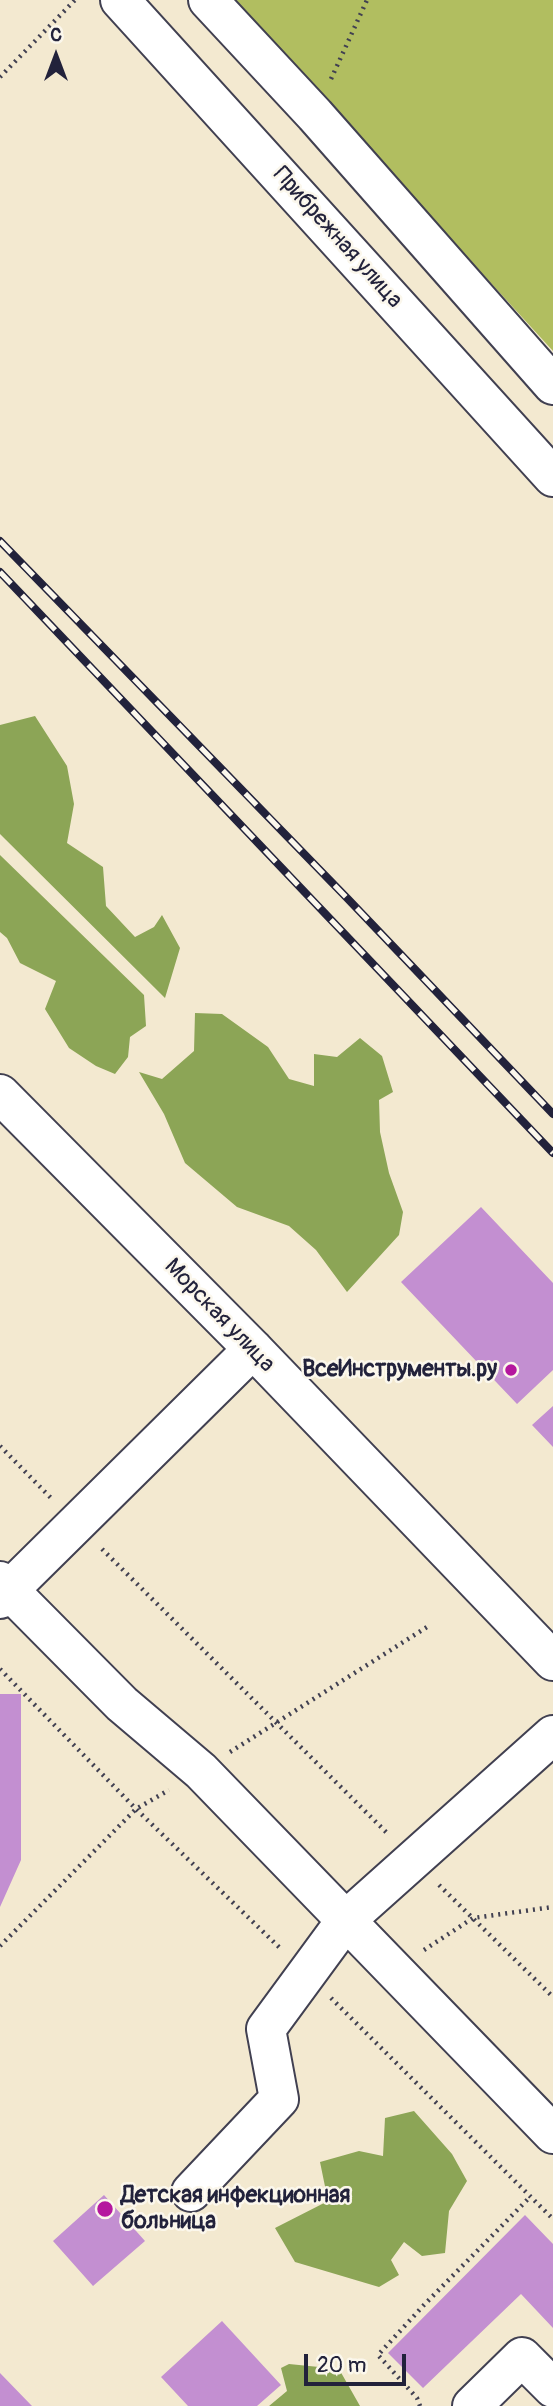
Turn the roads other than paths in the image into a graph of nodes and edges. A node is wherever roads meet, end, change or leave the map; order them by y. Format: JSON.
{"nodes":[{"id":1,"x":120,"y":0,"type":"edge"},
{"id":2,"x":208,"y":0,"type":"edge"},
{"id":3,"x":553,"y":385,"type":"edge"},
{"id":4,"x":553,"y":477,"type":"edge"},
{"id":5,"x":0,"y":1094,"type":"edge"},
{"id":6,"x":253,"y":1349,"type":"junction"},
{"id":7,"x":3,"y":1590,"type":"edge"},
{"id":8,"x":553,"y":1661,"type":"edge"},
{"id":9,"x":553,"y":1735,"type":"edge"},
{"id":10,"x":346,"y":1920,"type":"junction"},
{"id":11,"x":553,"y":2134,"type":"edge"},
{"id":12,"x":191,"y":2192,"type":"dead end"},
{"id":13,"x":553,"y":2388,"type":"edge"},
{"id":14,"x":472,"y":2406,"type":"edge"}],
"edges":[{"from":1,"to":4,"type":"main road","name":"Прибрежная улица"},
{"from":2,"to":3,"type":"main road"},
{"from":5,"to":6,"type":"main road","name":"Морская улица"},
{"from":6,"to":7,"type":"main road"},
{"from":6,"to":8,"type":"main road","name":"Морская улица"},
{"from":7,"to":10,"type":"main road"},
{"from":9,"to":10,"type":"main road"},
{"from":10,"to":11,"type":"main road"},
{"from":10,"to":12,"type":"main road"},
{"from":13,"to":14,"type":"main road"}]}
